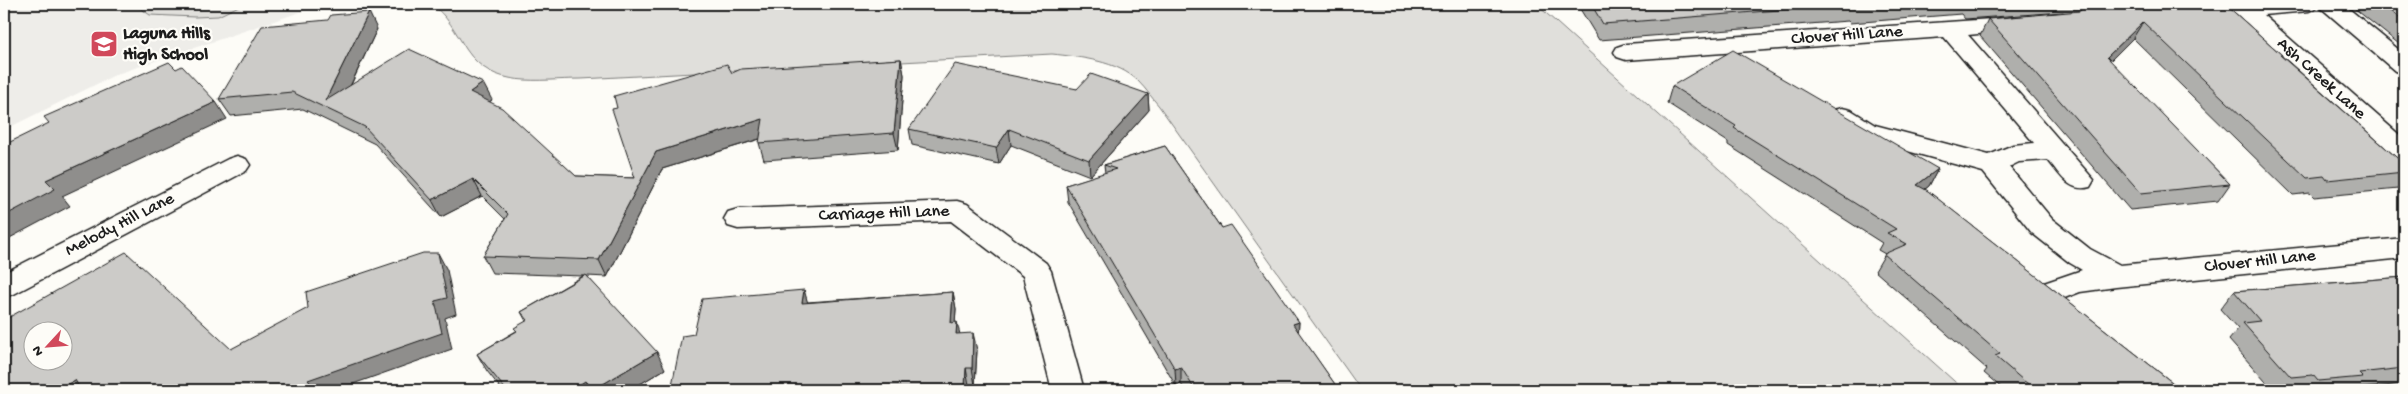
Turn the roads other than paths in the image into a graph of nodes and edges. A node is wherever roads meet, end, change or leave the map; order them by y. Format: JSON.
{"nodes":[{"id":1,"x":2309,"y":4,"type":"edge"},
{"id":2,"x":2329,"y":4,"type":"edge"},
{"id":3,"x":2240,"y":7,"type":"edge"},
{"id":4,"x":2044,"y":23,"type":"edge"},
{"id":5,"x":1950,"y":29,"type":"junction"},
{"id":6,"x":1744,"y":43,"type":"junction"},
{"id":7,"x":1626,"y":52,"type":"dead end"},
{"id":8,"x":1758,"y":65,"type":"edge"},
{"id":9,"x":2404,"y":66,"type":"edge"},
{"id":10,"x":1824,"y":105,"type":"edge"},
{"id":11,"x":2054,"y":150,"type":"junction"},
{"id":12,"x":2403,"y":150,"type":"edge"},
{"id":13,"x":236,"y":165,"type":"dead end"},
{"id":14,"x":1992,"y":165,"type":"junction"},
{"id":15,"x":2080,"y":180,"type":"dead end"},
{"id":16,"x":738,"y":220,"type":"dead end"},
{"id":17,"x":2404,"y":248,"type":"edge"},
{"id":18,"x":2031,"y":273,"type":"edge"},
{"id":19,"x":2116,"y":276,"type":"junction"},
{"id":20,"x":4,"y":286,"type":"edge"},
{"id":21,"x":1068,"y":390,"type":"edge"}],
"edges":[{"from":1,"to":3,"type":"street","name":"Ash Creek Lane"},
{"from":2,"to":9,"type":"street"},
{"from":3,"to":12,"type":"street","name":"Ash Creek Lane"},
{"from":4,"to":5,"type":"street","name":"Clover Hill Lane"},
{"from":5,"to":6,"type":"street","name":"Clover Hill Lane"},
{"from":5,"to":11,"type":"street"},
{"from":6,"to":7,"type":"street","name":"Clover Hill Lane"},
{"from":6,"to":8,"type":"street"},
{"from":10,"to":14,"type":"street"},
{"from":11,"to":14,"type":"street"},
{"from":11,"to":15,"type":"street"},
{"from":13,"to":20,"type":"street","name":"Melody Hill Lane"},
{"from":14,"to":19,"type":"street"},
{"from":16,"to":21,"type":"street","name":"Carriage Hill Lane"},
{"from":17,"to":19,"type":"street","name":"Clover Hill Lane"},
{"from":18,"to":19,"type":"street","name":"Clover Hill Lane"}]}
